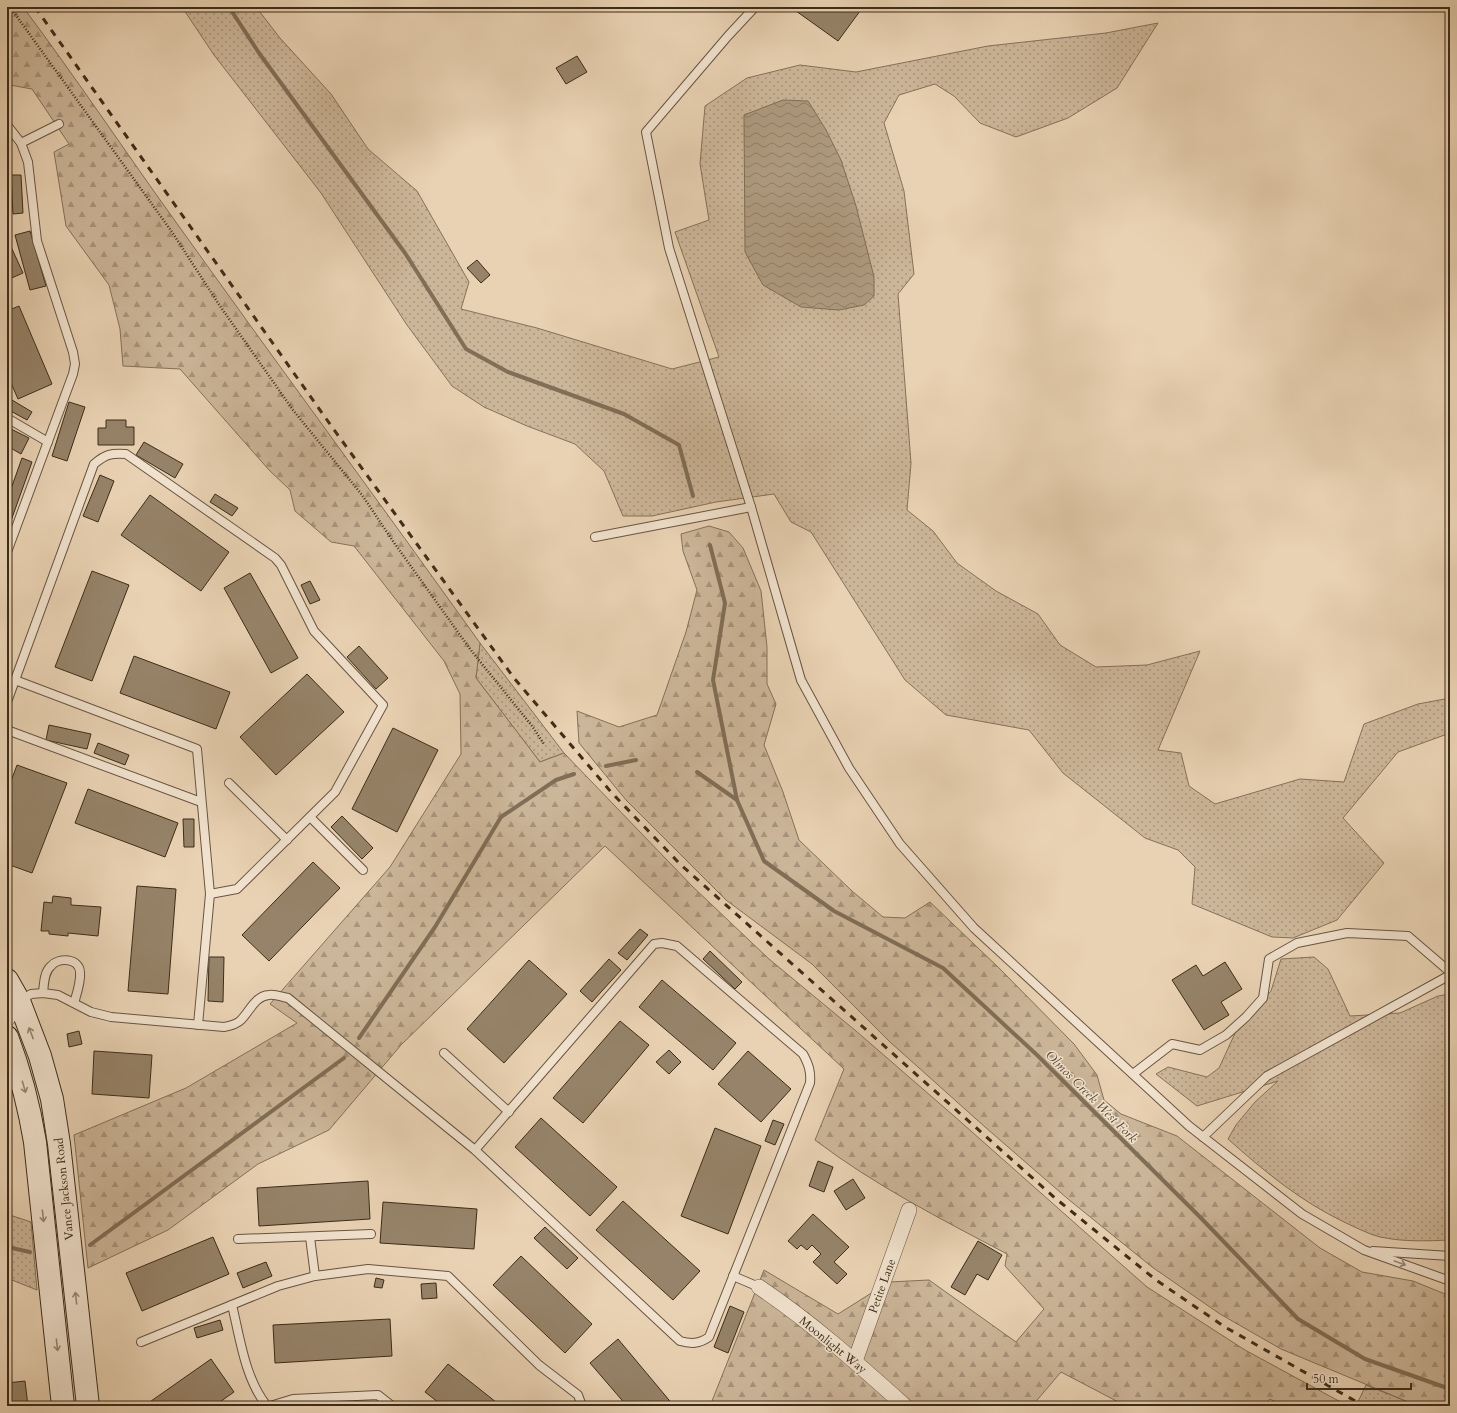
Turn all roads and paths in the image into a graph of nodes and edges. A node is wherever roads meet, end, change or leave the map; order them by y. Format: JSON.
{"nodes":[{"id":1,"x":10,"y":7,"type":"edge"},
{"id":2,"x":755,"y":7,"type":"edge"},
{"id":3,"x":59,"y":124,"type":"dead end"},
{"id":4,"x":7,"y":125,"type":"edge"},
{"id":5,"x":21,"y":143,"type":"junction"},
{"id":6,"x":7,"y":418,"type":"edge"},
{"id":7,"x":48,"y":442,"type":"junction"},
{"id":8,"x":751,"y":507,"type":"junction"},
{"id":9,"x":595,"y":537,"type":"dead end"},
{"id":10,"x":7,"y":552,"type":"edge"},
{"id":11,"x":15,"y":680,"type":"junction"},
{"id":12,"x":7,"y":702,"type":"edge"},
{"id":13,"x":7,"y":730,"type":"edge"},
{"id":14,"x":544,"y":744,"type":"dead end"},
{"id":15,"x":229,"y":783,"type":"dead end"},
{"id":16,"x":202,"y":802,"type":"junction"},
{"id":17,"x":310,"y":817,"type":"junction"},
{"id":18,"x":287,"y":840,"type":"junction"},
{"id":19,"x":363,"y":870,"type":"dead end"},
{"id":20,"x":210,"y":894,"type":"junction"},
{"id":21,"x":1450,"y":972,"type":"edge"},
{"id":22,"x":1450,"y":975,"type":"edge"},
{"id":23,"x":7,"y":980,"type":"edge"},
{"id":24,"x":43,"y":993,"type":"junction"},
{"id":25,"x":13,"y":1001,"type":"edge"},
{"id":26,"x":74,"y":1003,"type":"junction"},
{"id":27,"x":7,"y":1020,"type":"edge"},
{"id":28,"x":198,"y":1025,"type":"junction"},
{"id":29,"x":7,"y":1037,"type":"edge"},
{"id":30,"x":444,"y":1053,"type":"dead end"},
{"id":31,"x":1132,"y":1074,"type":"junction"},
{"id":32,"x":509,"y":1112,"type":"junction"},
{"id":33,"x":1203,"y":1137,"type":"junction"},
{"id":34,"x":475,"y":1150,"type":"junction"},
{"id":35,"x":909,"y":1210,"type":"dead end"},
{"id":36,"x":372,"y":1234,"type":"dead end"},
{"id":37,"x":310,"y":1237,"type":"junction"},
{"id":38,"x":238,"y":1239,"type":"dead end"},
{"id":39,"x":1364,"y":1250,"type":"junction"},
{"id":40,"x":1450,"y":1256,"type":"edge"},
{"id":41,"x":315,"y":1276,"type":"junction"},
{"id":42,"x":733,"y":1276,"type":"junction"},
{"id":43,"x":1450,"y":1281,"type":"edge"},
{"id":44,"x":759,"y":1287,"type":"joint"},
{"id":45,"x":232,"y":1305,"type":"junction"},
{"id":46,"x":142,"y":1342,"type":"dead end"},
{"id":47,"x":855,"y":1361,"type":"junction"},
{"id":48,"x":63,"y":1406,"type":"edge"},
{"id":49,"x":88,"y":1406,"type":"edge"},
{"id":50,"x":266,"y":1406,"type":"edge"},
{"id":51,"x":270,"y":1406,"type":"edge"},
{"id":52,"x":392,"y":1406,"type":"edge"},
{"id":53,"x":582,"y":1406,"type":"edge"},
{"id":54,"x":905,"y":1406,"type":"edge"}],
"edges":[{"from":1,"to":14,"type":"path"},
{"from":2,"to":8,"type":"lane"},
{"from":3,"to":5,"type":"lane"},
{"from":4,"to":5,"type":"lane"},
{"from":5,"to":7,"type":"lane"},
{"from":6,"to":7,"type":"lane"},
{"from":7,"to":10,"type":"lane"},
{"from":8,"to":9,"type":"lane"},
{"from":8,"to":31,"type":"lane"},
{"from":11,"to":12,"type":"lane"},
{"from":11,"to":16,"type":"lane"},
{"from":11,"to":17,"type":"lane"},
{"from":13,"to":16,"type":"lane"},
{"from":15,"to":18,"type":"lane"},
{"from":16,"to":20,"type":"lane"},
{"from":17,"to":18,"type":"lane"},
{"from":17,"to":19,"type":"lane"},
{"from":18,"to":20,"type":"lane"},
{"from":20,"to":28,"type":"lane"},
{"from":21,"to":31,"type":"lane"},
{"from":22,"to":33,"type":"lane"},
{"from":23,"to":25,"type":"main road","name":"Vance Jackson Road"},
{"from":24,"to":25,"type":"lane"},
{"from":24,"to":26,"type":"lane"},
{"from":24,"to":26,"type":"lane"},
{"from":25,"to":27,"type":"street"},
{"from":49,"to":25,"type":"main road","name":"Vance Jackson Road","one_way":true},
{"from":26,"to":28,"type":"lane"},
{"from":28,"to":34,"type":"lane"},
{"from":29,"to":48,"type":"main road","name":"Vance Jackson Road","one_way":true},
{"from":30,"to":32,"type":"lane"},
{"from":31,"to":33,"type":"lane"},
{"from":32,"to":34,"type":"lane"},
{"from":32,"to":42,"type":"lane"},
{"from":33,"to":39,"type":"lane"},
{"from":34,"to":42,"type":"lane"},
{"from":35,"to":47,"type":"street","name":"Petite Lane"},
{"from":36,"to":37,"type":"lane"},
{"from":37,"to":38,"type":"lane"},
{"from":37,"to":41,"type":"lane"},
{"from":39,"to":40,"type":"lane"},
{"from":39,"to":43,"type":"lane","one_way":true},
{"from":41,"to":45,"type":"lane"},
{"from":41,"to":53,"type":"lane"},
{"from":42,"to":44,"type":"lane"},
{"from":44,"to":47,"type":"street","name":"Moonlight Way"},
{"from":45,"to":46,"type":"lane"},
{"from":45,"to":50,"type":"lane"},
{"from":47,"to":54,"type":"street","name":"Moonlight Way"},
{"from":51,"to":52,"type":"lane"}]}
